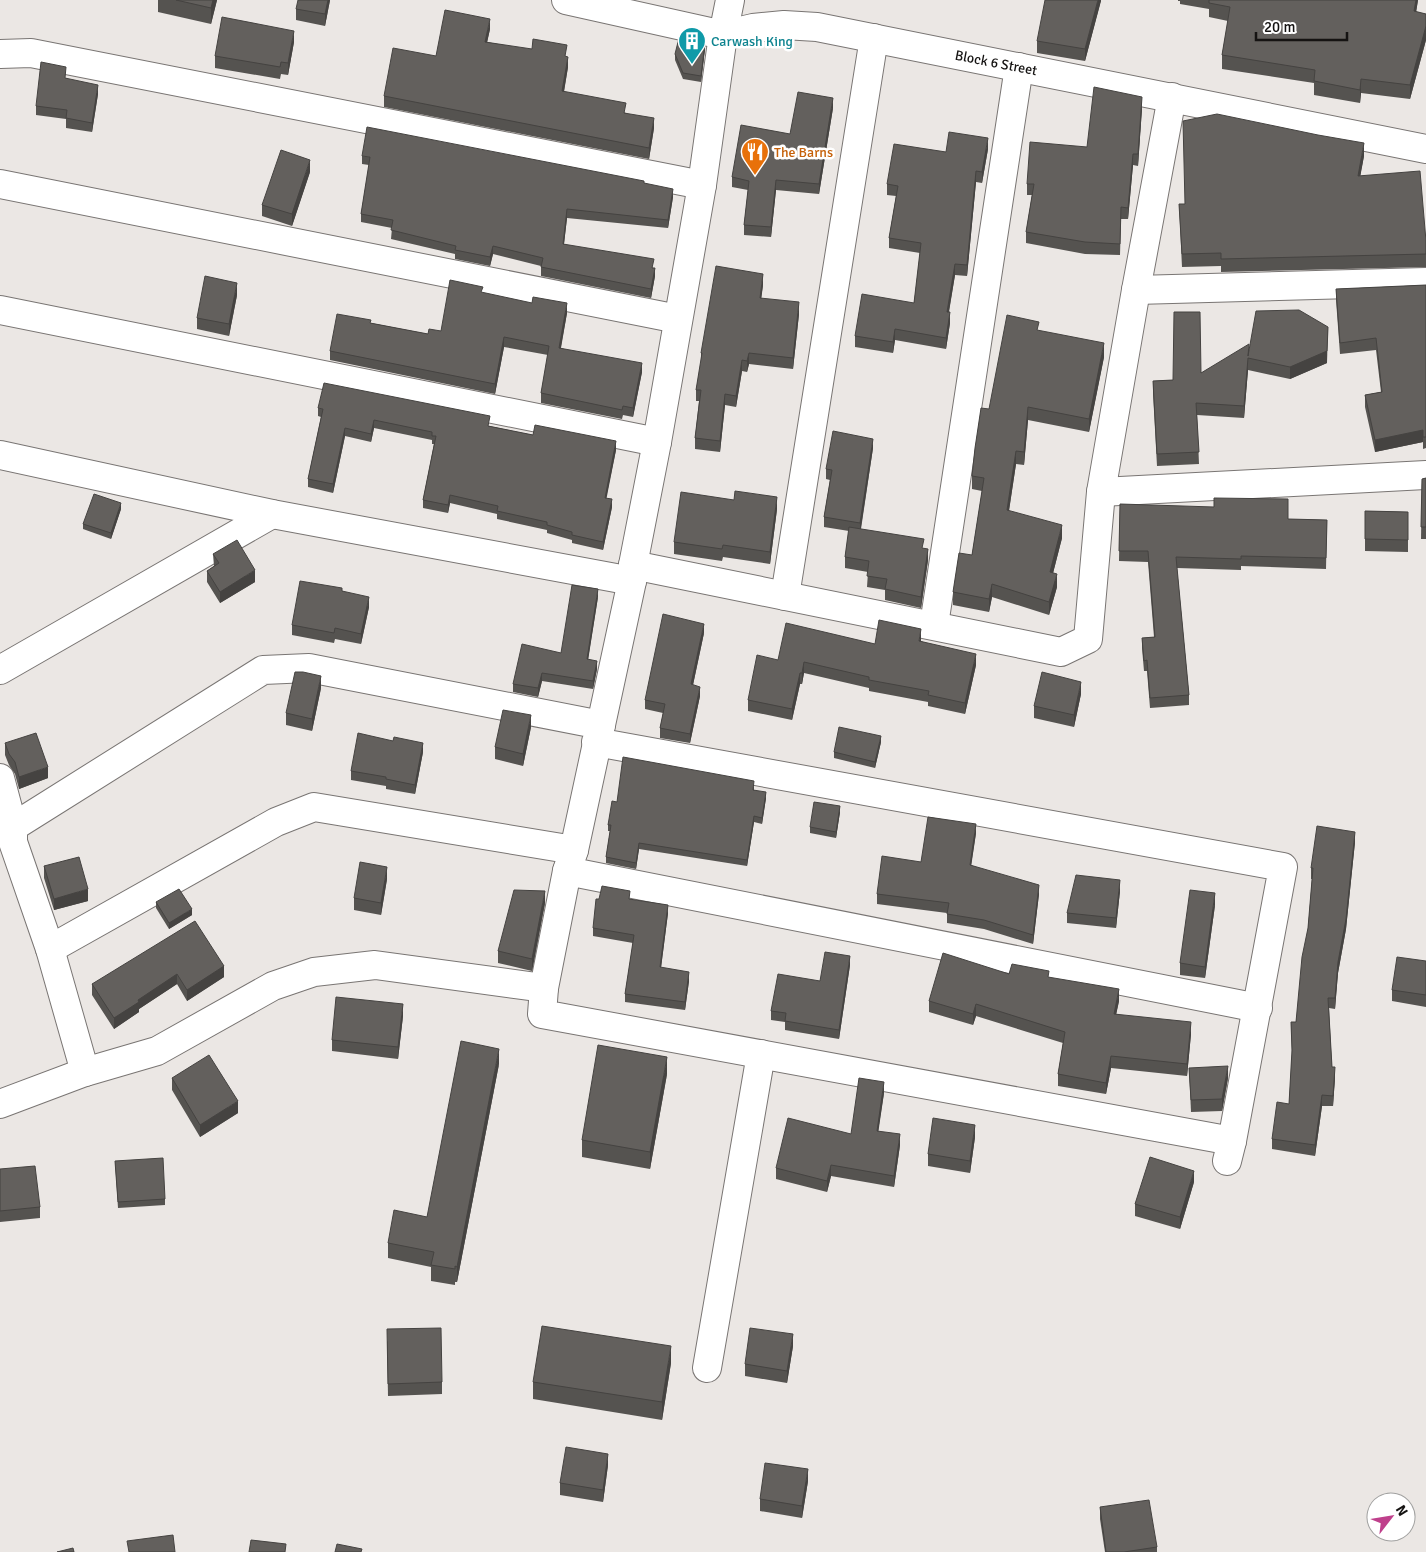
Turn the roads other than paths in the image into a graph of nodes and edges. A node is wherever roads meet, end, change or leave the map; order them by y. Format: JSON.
{"nodes":[{"id":1,"x":566,"y":0,"type":"edge"},
{"id":2,"x":730,"y":0,"type":"edge"},
{"id":3,"x":723,"y":35,"type":"junction"},
{"id":4,"x":874,"y":38,"type":"junction"},
{"id":5,"x":0,"y":54,"type":"edge"},
{"id":6,"x":1018,"y":67,"type":"junction"},
{"id":7,"x":1172,"y":97,"type":"junction"},
{"id":8,"x":1426,"y":149,"type":"edge"},
{"id":9,"x":0,"y":184,"type":"edge"},
{"id":10,"x":702,"y":185,"type":"junction"},
{"id":11,"x":1426,"y":282,"type":"edge"},
{"id":12,"x":1136,"y":290,"type":"junction"},
{"id":13,"x":0,"y":310,"type":"edge"},
{"id":14,"x":678,"y":319,"type":"junction"},
{"id":15,"x":657,"y":442,"type":"junction"},
{"id":16,"x":0,"y":454,"type":"edge"},
{"id":17,"x":1426,"y":475,"type":"edge"},
{"id":18,"x":1101,"y":492,"type":"junction"},
{"id":19,"x":272,"y":514,"type":"junction"},
{"id":20,"x":633,"y":573,"type":"junction"},
{"id":21,"x":785,"y":596,"type":"junction"},
{"id":22,"x":934,"y":625,"type":"junction"},
{"id":23,"x":0,"y":670,"type":"edge"},
{"id":24,"x":599,"y":734,"type":"junction"},
{"id":25,"x":0,"y":778,"type":"edge"},
{"id":26,"x":9,"y":838,"type":"edge"},
{"id":27,"x":570,"y":861,"type":"junction"},
{"id":28,"x":50,"y":949,"type":"junction"},
{"id":29,"x":544,"y":988,"type":"junction"},
{"id":30,"x":1258,"y":1008,"type":"junction"},
{"id":31,"x":762,"y":1054,"type":"junction"},
{"id":32,"x":85,"y":1072,"type":"junction"},
{"id":33,"x":0,"y":1104,"type":"edge"},
{"id":34,"x":707,"y":1368,"type":"dead end"}],
"edges":[{"from":1,"to":3,"type":"street","name":"Block 6 Street"},
{"from":2,"to":3,"type":"street"},
{"from":3,"to":4,"type":"street","name":"Block 6 Street"},
{"from":3,"to":10,"type":"street"},
{"from":4,"to":6,"type":"street","name":"Block 6 Street"},
{"from":4,"to":21,"type":"street"},
{"from":5,"to":10,"type":"street"},
{"from":6,"to":7,"type":"street","name":"Block 6 Street"},
{"from":6,"to":22,"type":"street"},
{"from":7,"to":8,"type":"street","name":"Block 6 Street"},
{"from":7,"to":12,"type":"street"},
{"from":9,"to":14,"type":"street"},
{"from":10,"to":14,"type":"street"},
{"from":11,"to":12,"type":"street"},
{"from":12,"to":18,"type":"street"},
{"from":13,"to":15,"type":"street"},
{"from":14,"to":15,"type":"street"},
{"from":15,"to":20,"type":"street"},
{"from":16,"to":19,"type":"street"},
{"from":17,"to":18,"type":"street"},
{"from":18,"to":22,"type":"street"},
{"from":19,"to":20,"type":"street"},
{"from":19,"to":23,"type":"street"},
{"from":20,"to":21,"type":"street"},
{"from":20,"to":24,"type":"street"},
{"from":21,"to":22,"type":"street"},
{"from":24,"to":26,"type":"street"},
{"from":24,"to":27,"type":"street"},
{"from":24,"to":30,"type":"street"},
{"from":25,"to":26,"type":"street"},
{"from":26,"to":28,"type":"street"},
{"from":27,"to":28,"type":"street"},
{"from":27,"to":29,"type":"street"},
{"from":27,"to":30,"type":"street"},
{"from":28,"to":32,"type":"street"},
{"from":29,"to":31,"type":"street"},
{"from":29,"to":32,"type":"street"},
{"from":30,"to":31,"type":"street"},
{"from":31,"to":34,"type":"street"},
{"from":32,"to":33,"type":"street"}]}
